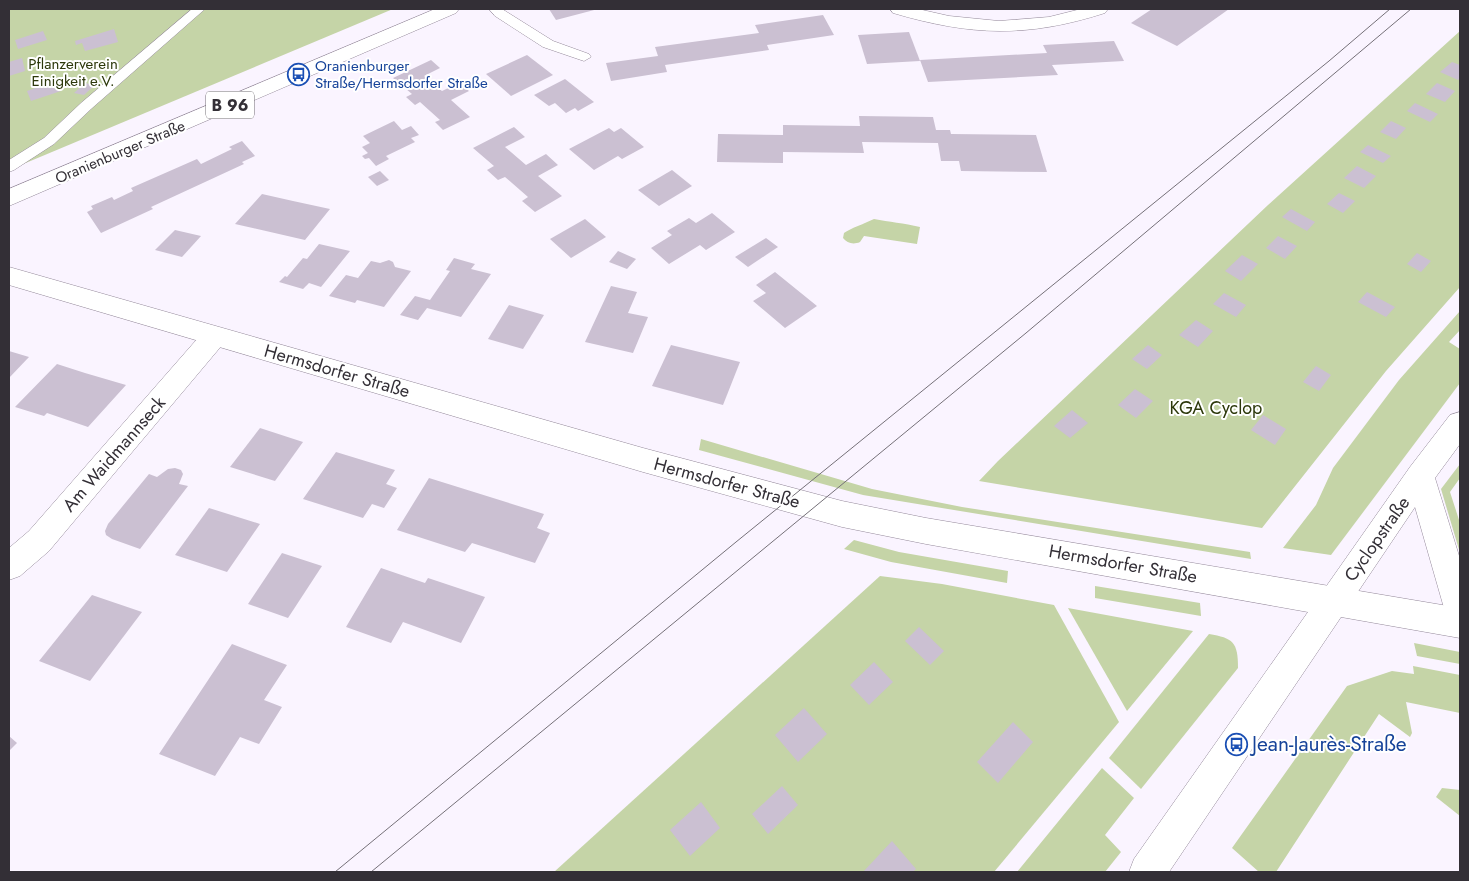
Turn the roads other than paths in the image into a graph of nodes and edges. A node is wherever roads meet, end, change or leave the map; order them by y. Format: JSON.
{"nodes":[{"id":1,"x":199,"y":9,"type":"edge"},
{"id":2,"x":450,"y":9,"type":"edge"},
{"id":3,"x":495,"y":9,"type":"edge"},
{"id":4,"x":899,"y":9,"type":"edge"},
{"id":5,"x":1099,"y":9,"type":"edge"},
{"id":6,"x":584,"y":57,"type":"dead end"},
{"id":7,"x":9,"y":168,"type":"edge"},
{"id":8,"x":9,"y":198,"type":"edge"},
{"id":9,"x":9,"y":276,"type":"edge"},
{"id":10,"x":214,"y":337,"type":"junction"},
{"id":11,"x":1460,"y":423,"type":"edge"},
{"id":12,"x":1420,"y":476,"type":"junction"},
{"id":13,"x":9,"y":566,"type":"edge"},
{"id":14,"x":1334,"y":601,"type":"junction"},
{"id":15,"x":1460,"y":608,"type":"edge"},
{"id":16,"x":1460,"y":623,"type":"edge"},
{"id":17,"x":1147,"y":872,"type":"edge"}],
"edges":[{"from":1,"to":7,"type":"lane"},
{"from":2,"to":8,"type":"main road","name":"Oranienburger Straße","number":"B 96"},
{"from":3,"to":6,"type":"lane"},
{"from":4,"to":5,"type":"main road"},
{"from":9,"to":10,"type":"main road","name":"Hermsdorfer Straße"},
{"from":10,"to":13,"type":"main road","name":"Am Waidmannseck"},
{"from":10,"to":14,"type":"main road","name":"Hermsdorfer Straße"},
{"from":11,"to":12,"type":"main road","name":"Cyclopstraße"},
{"from":12,"to":14,"type":"main road","name":"Cyclopstraße"},
{"from":12,"to":15,"type":"main road","name":"Cyclopstraße"},
{"from":14,"to":16,"type":"main road","name":"Hermsdorfer Straße"},
{"from":14,"to":17,"type":"main road"}]}
